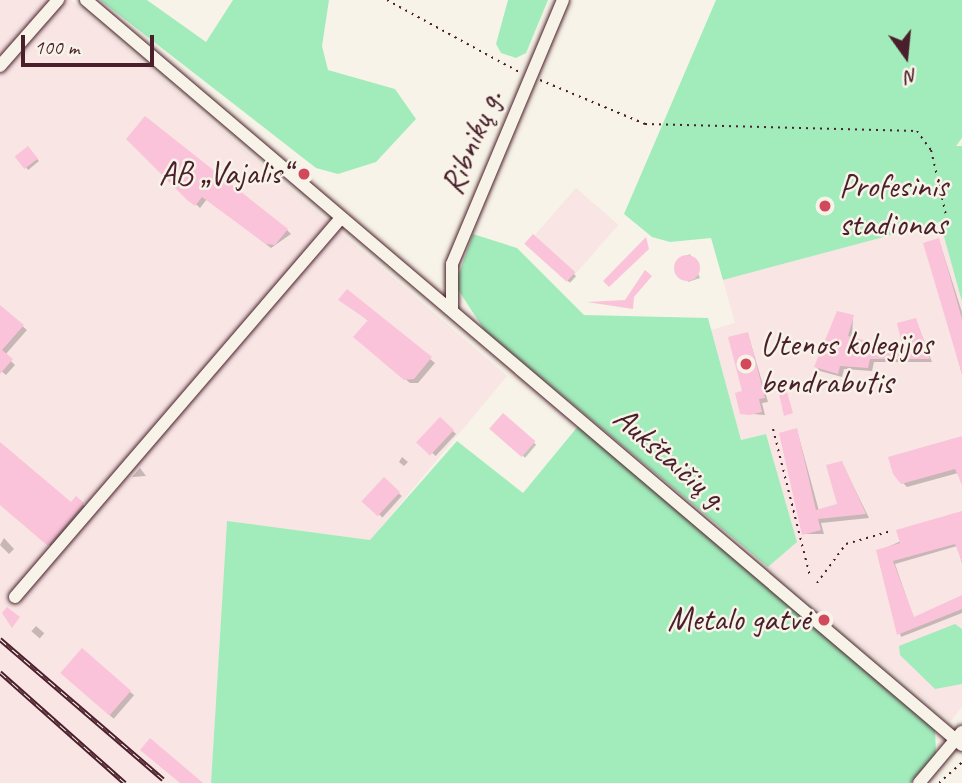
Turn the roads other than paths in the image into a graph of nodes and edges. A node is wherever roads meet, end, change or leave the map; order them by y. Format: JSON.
{"nodes":[{"id":1,"x":58,"y":0,"type":"edge"},
{"id":2,"x":86,"y":0,"type":"edge"},
{"id":3,"x":563,"y":0,"type":"edge"},
{"id":4,"x":0,"y":66,"type":"edge"},
{"id":5,"x":341,"y":218,"type":"junction"},
{"id":6,"x":452,"y":308,"type":"junction"},
{"id":7,"x":15,"y":597,"type":"dead end"},
{"id":8,"x":960,"y":739,"type":"edge"},
{"id":9,"x":919,"y":783,"type":"edge"}],
"edges":[{"from":1,"to":4,"type":"street"},
{"from":2,"to":5,"type":"street","name":"Aukštaičių g."},
{"from":3,"to":6,"type":"street","name":"Ribnikų g."},
{"from":5,"to":6,"type":"street","name":"Aukštaičių g."},
{"from":5,"to":7,"type":"street"},
{"from":6,"to":8,"type":"street","name":"Aukštaičių g."},
{"from":8,"to":9,"type":"street"}]}
